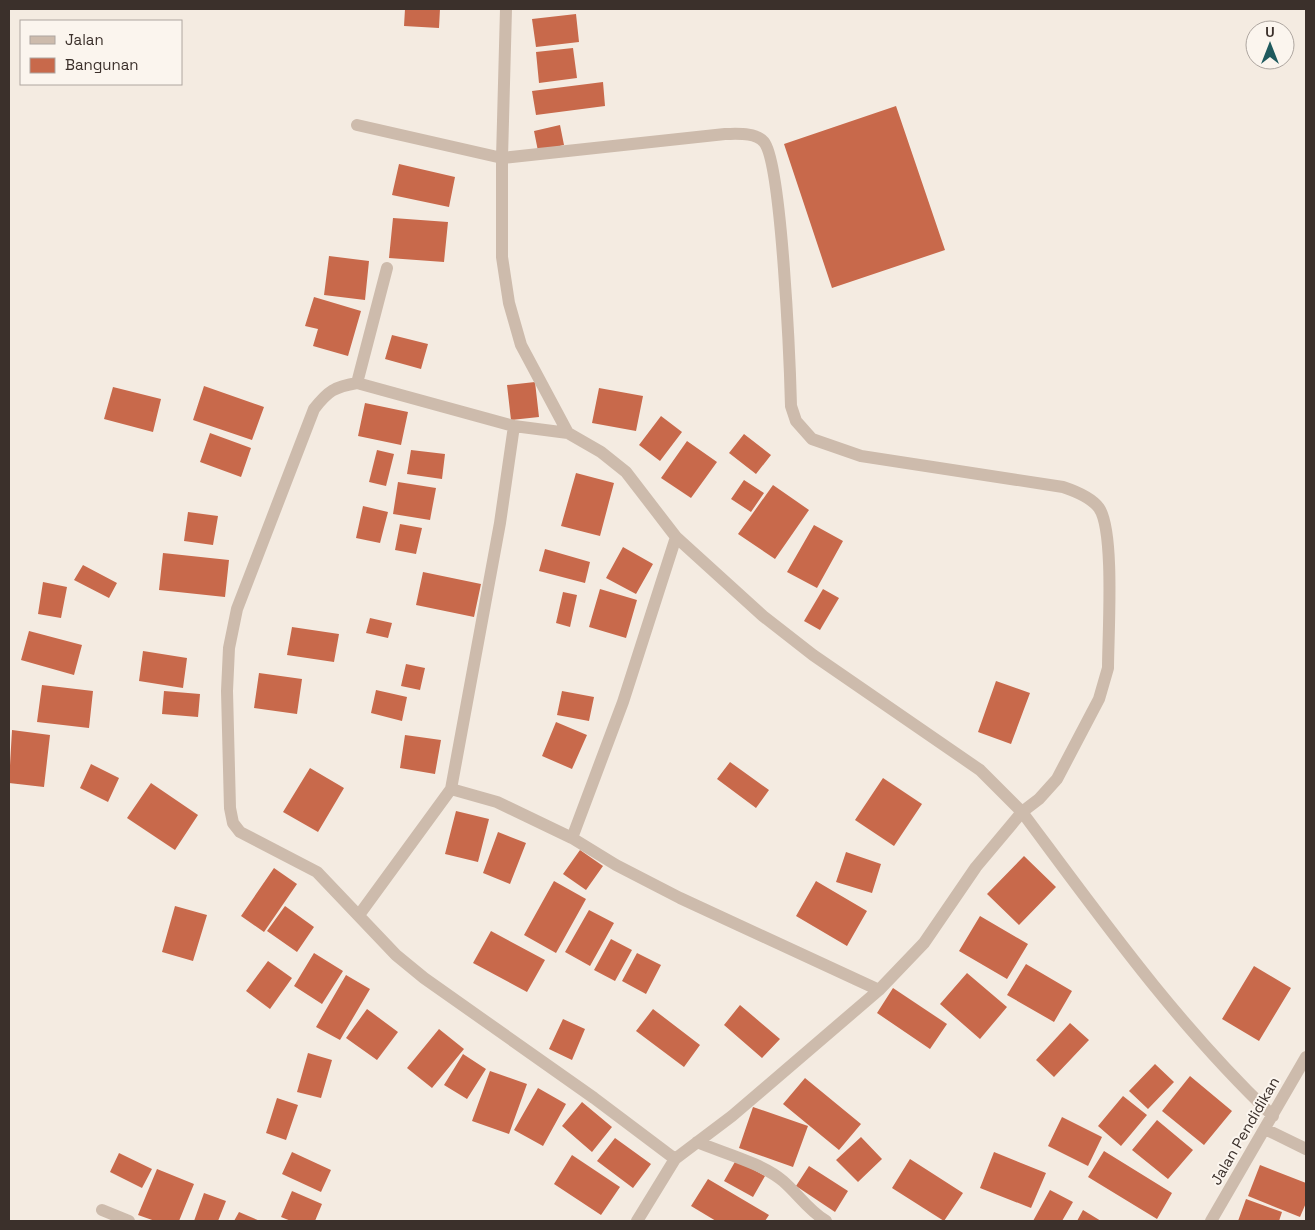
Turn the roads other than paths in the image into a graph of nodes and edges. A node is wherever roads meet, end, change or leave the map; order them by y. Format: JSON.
{"nodes":[{"id":1,"x":506,"y":9,"type":"edge"},
{"id":2,"x":357,"y":125,"type":"dead end"},
{"id":3,"x":502,"y":158,"type":"junction"},
{"id":4,"x":387,"y":268,"type":"dead end"},
{"id":5,"x":356,"y":383,"type":"junction"},
{"id":6,"x":514,"y":426,"type":"junction"},
{"id":7,"x":568,"y":433,"type":"junction"},
{"id":8,"x":676,"y":537,"type":"junction"},
{"id":9,"x":451,"y":789,"type":"junction"},
{"id":10,"x":1022,"y":812,"type":"junction"},
{"id":11,"x":572,"y":838,"type":"junction"},
{"id":12,"x":359,"y":915,"type":"junction"},
{"id":13,"x":879,"y":990,"type":"junction"},
{"id":14,"x":1306,"y":1057,"type":"edge"},
{"id":15,"x":1273,"y":1116,"type":"junction"},
{"id":16,"x":1265,"y":1129,"type":"junction"},
{"id":17,"x":698,"y":1142,"type":"junction"},
{"id":18,"x":1306,"y":1149,"type":"edge"},
{"id":19,"x":675,"y":1160,"type":"junction"},
{"id":20,"x":102,"y":1210,"type":"dead end"},
{"id":21,"x":129,"y":1221,"type":"edge"},
{"id":22,"x":637,"y":1221,"type":"edge"},
{"id":23,"x":826,"y":1221,"type":"edge"},
{"id":24,"x":1211,"y":1221,"type":"edge"}],
"edges":[{"from":1,"to":3,"type":"street"},
{"from":2,"to":3,"type":"street"},
{"from":3,"to":7,"type":"street"},
{"from":3,"to":10,"type":"street"},
{"from":4,"to":5,"type":"street"},
{"from":5,"to":6,"type":"street"},
{"from":5,"to":12,"type":"street"},
{"from":6,"to":7,"type":"street"},
{"from":6,"to":9,"type":"street"},
{"from":7,"to":8,"type":"street"},
{"from":8,"to":10,"type":"street"},
{"from":8,"to":11,"type":"street"},
{"from":9,"to":11,"type":"street"},
{"from":9,"to":12,"type":"street"},
{"from":10,"to":13,"type":"street"},
{"from":10,"to":15,"type":"street"},
{"from":11,"to":13,"type":"street"},
{"from":12,"to":19,"type":"street"},
{"from":13,"to":17,"type":"street"},
{"from":14,"to":15,"type":"street","name":"Jalan Pendidikan"},
{"from":15,"to":16,"type":"street","name":"Jalan Pendidikan"},
{"from":16,"to":18,"type":"street"},
{"from":16,"to":24,"type":"street","name":"Jalan Pendidikan"},
{"from":17,"to":19,"type":"street"},
{"from":17,"to":23,"type":"street"},
{"from":19,"to":22,"type":"street"},
{"from":20,"to":21,"type":"street"}]}
